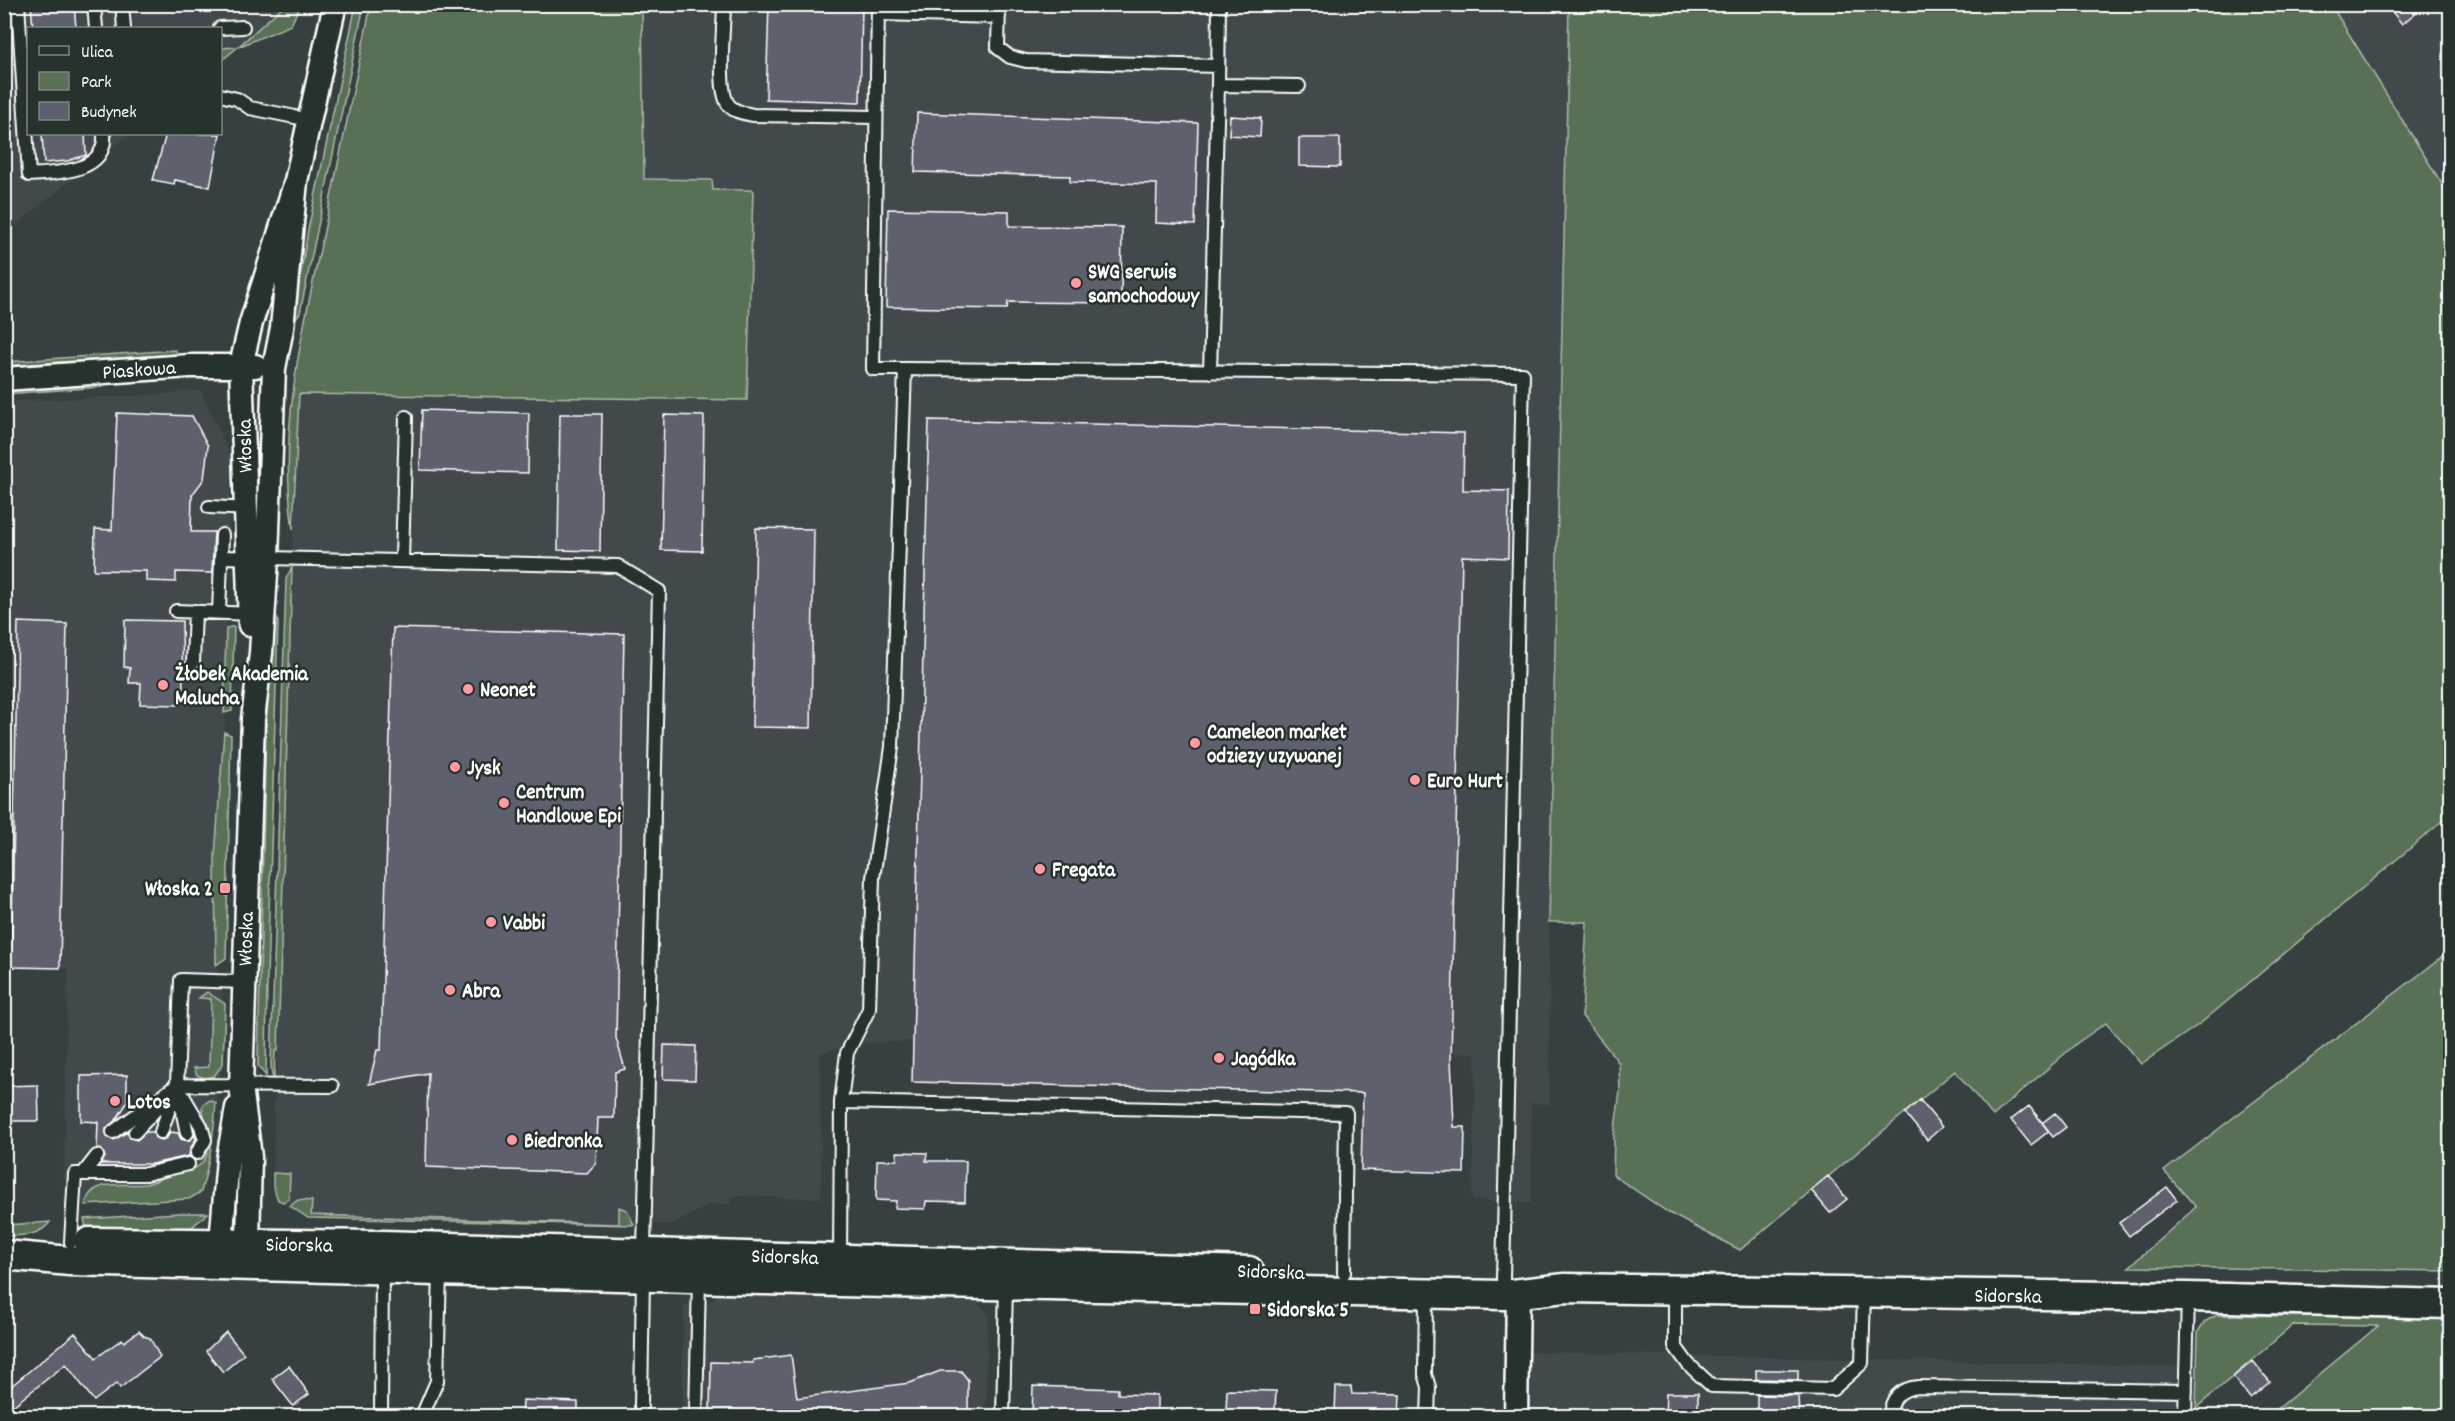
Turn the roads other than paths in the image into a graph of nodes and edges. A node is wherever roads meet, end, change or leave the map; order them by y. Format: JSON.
{"nodes":[{"id":1,"x":18,"y":4,"type":"edge"},
{"id":2,"x":94,"y":4,"type":"edge"},
{"id":3,"x":122,"y":4,"type":"edge"},
{"id":4,"x":335,"y":4,"type":"edge"},
{"id":5,"x":724,"y":4,"type":"edge"},
{"id":6,"x":1219,"y":4,"type":"edge"},
{"id":7,"x":878,"y":9,"type":"edge"},
{"id":8,"x":999,"y":11,"type":"edge"},
{"id":9,"x":96,"y":27,"type":"edge"},
{"id":10,"x":124,"y":27,"type":"edge"},
{"id":11,"x":243,"y":27,"type":"dead end"},
{"id":12,"x":222,"y":28,"type":"edge"},
{"id":13,"x":1218,"y":66,"type":"junction"},
{"id":14,"x":1218,"y":85,"type":"junction"},
{"id":15,"x":1299,"y":86,"type":"dead end"},
{"id":16,"x":222,"y":95,"type":"edge"},
{"id":17,"x":876,"y":117,"type":"junction"},
{"id":18,"x":310,"y":120,"type":"junction"},
{"id":19,"x":104,"y":135,"type":"edge"},
{"id":20,"x":296,"y":181,"type":"junction"},
{"id":21,"x":242,"y":365,"type":"junction"},
{"id":22,"x":274,"y":368,"type":"junction"},
{"id":23,"x":905,"y":369,"type":"junction"},
{"id":24,"x":1210,"y":372,"type":"junction"},
{"id":25,"x":4,"y":379,"type":"edge"},
{"id":26,"x":406,"y":417,"type":"dead end"},
{"id":27,"x":209,"y":507,"type":"dead end"},
{"id":28,"x":245,"y":508,"type":"junction"},
{"id":29,"x":268,"y":509,"type":"junction"},
{"id":30,"x":222,"y":535,"type":"dead end"},
{"id":31,"x":221,"y":557,"type":"junction"},
{"id":32,"x":257,"y":558,"type":"junction"},
{"id":33,"x":402,"y":560,"type":"junction"},
{"id":34,"x":176,"y":610,"type":"dead end"},
{"id":35,"x":195,"y":611,"type":"junction"},
{"id":36,"x":219,"y":612,"type":"junction"},
{"id":37,"x":256,"y":614,"type":"junction"},
{"id":38,"x":193,"y":662,"type":"dead end"},
{"id":39,"x":244,"y":982,"type":"junction"},
{"id":40,"x":177,"y":1085,"type":"junction"},
{"id":41,"x":242,"y":1086,"type":"junction"},
{"id":42,"x":332,"y":1086,"type":"dead end"},
{"id":43,"x":841,"y":1102,"type":"junction"},
{"id":44,"x":113,"y":1132,"type":"dead end"},
{"id":45,"x":135,"y":1132,"type":"dead end"},
{"id":46,"x":161,"y":1132,"type":"dead end"},
{"id":47,"x":187,"y":1133,"type":"dead end"},
{"id":48,"x":197,"y":1153,"type":"dead end"},
{"id":49,"x":97,"y":1156,"type":"dead end"},
{"id":50,"x":188,"y":1164,"type":"dead end"},
{"id":51,"x":83,"y":1174,"type":"junction"},
{"id":52,"x":4,"y":1247,"type":"edge"},
{"id":53,"x":234,"y":1250,"type":"junction"},
{"id":54,"x":70,"y":1252,"type":"junction"},
{"id":55,"x":4,"y":1255,"type":"edge"},
{"id":56,"x":383,"y":1257,"type":"junction"},
{"id":57,"x":440,"y":1259,"type":"junction"},
{"id":58,"x":643,"y":1264,"type":"junction"},
{"id":59,"x":699,"y":1266,"type":"junction"},
{"id":60,"x":840,"y":1270,"type":"junction"},
{"id":61,"x":1006,"y":1274,"type":"junction"},
{"id":62,"x":1344,"y":1282,"type":"junction"},
{"id":63,"x":1426,"y":1284,"type":"junction"},
{"id":64,"x":1511,"y":1287,"type":"junction"},
{"id":65,"x":1675,"y":1290,"type":"junction"},
{"id":66,"x":1864,"y":1293,"type":"junction"},
{"id":67,"x":2188,"y":1297,"type":"junction"},
{"id":68,"x":2451,"y":1304,"type":"edge"},
{"id":69,"x":2186,"y":1391,"type":"junction"},
{"id":70,"x":641,"y":1406,"type":"dead end"},
{"id":71,"x":381,"y":1416,"type":"edge"},
{"id":72,"x":422,"y":1416,"type":"edge"},
{"id":73,"x":696,"y":1416,"type":"edge"},
{"id":74,"x":1003,"y":1416,"type":"edge"},
{"id":75,"x":1428,"y":1416,"type":"edge"},
{"id":76,"x":1516,"y":1416,"type":"edge"},
{"id":77,"x":1890,"y":1416,"type":"edge"},
{"id":78,"x":2185,"y":1416,"type":"edge"}],
"edges":[{"from":1,"to":19,"type":"lane"},
{"from":2,"to":9,"type":"lane"},
{"from":3,"to":10,"type":"lane"},
{"from":4,"to":18,"type":"street","name":"Włoska"},
{"from":5,"to":17,"type":"lane"},
{"from":6,"to":13,"type":"lane"},
{"from":7,"to":8,"type":"lane"},
{"from":7,"to":17,"type":"lane"},
{"from":8,"to":13,"type":"lane"},
{"from":11,"to":12,"type":"lane"},
{"from":13,"to":14,"type":"lane"},
{"from":14,"to":15,"type":"lane"},
{"from":14,"to":24,"type":"lane"},
{"from":16,"to":18,"type":"lane"},
{"from":17,"to":23,"type":"lane"},
{"from":18,"to":20,"type":"street","name":"Włoska"},
{"from":20,"to":21,"type":"street","name":"Włoska"},
{"from":20,"to":22,"type":"street","name":"Włoska"},
{"from":21,"to":22,"type":"street","name":"Piaskowa"},
{"from":21,"to":25,"type":"street","name":"Piaskowa"},
{"from":21,"to":28,"type":"street","name":"Włoska"},
{"from":22,"to":29,"type":"street","name":"Włoska"},
{"from":23,"to":24,"type":"lane"},
{"from":23,"to":43,"type":"lane"},
{"from":24,"to":64,"type":"lane"},
{"from":26,"to":33,"type":"lane"},
{"from":27,"to":28,"type":"lane"},
{"from":28,"to":29,"type":"lane"},
{"from":28,"to":32,"type":"street","name":"Włoska"},
{"from":29,"to":32,"type":"street","name":"Włoska"},
{"from":30,"to":31,"type":"lane"},
{"from":31,"to":32,"type":"lane"},
{"from":31,"to":36,"type":"lane"},
{"from":32,"to":33,"type":"lane"},
{"from":32,"to":37,"type":"street","name":"Włoska"},
{"from":33,"to":58,"type":"lane"},
{"from":34,"to":35,"type":"lane"},
{"from":35,"to":36,"type":"lane"},
{"from":35,"to":38,"type":"lane"},
{"from":36,"to":37,"type":"lane"},
{"from":37,"to":39,"type":"street","name":"Włoska"},
{"from":39,"to":40,"type":"lane"},
{"from":39,"to":41,"type":"street","name":"Włoska"},
{"from":40,"to":41,"type":"lane"},
{"from":40,"to":44,"type":"lane"},
{"from":40,"to":45,"type":"lane"},
{"from":40,"to":46,"type":"lane"},
{"from":40,"to":47,"type":"lane"},
{"from":40,"to":48,"type":"lane"},
{"from":41,"to":42,"type":"lane"},
{"from":41,"to":53,"type":"street","name":"Włoska"},
{"from":43,"to":60,"type":"lane"},
{"from":43,"to":62,"type":"lane"},
{"from":49,"to":51,"type":"lane"},
{"from":50,"to":51,"type":"lane"},
{"from":51,"to":54,"type":"lane"},
{"from":52,"to":54,"type":"street","name":"Sidorska"},
{"from":53,"to":54,"type":"street","name":"Sidorska"},
{"from":53,"to":56,"type":"street","name":"Sidorska"},
{"from":54,"to":55,"type":"street","name":"Sidorska"},
{"from":56,"to":57,"type":"street","name":"Sidorska"},
{"from":56,"to":71,"type":"lane"},
{"from":57,"to":58,"type":"street","name":"Sidorska"},
{"from":57,"to":72,"type":"lane"},
{"from":58,"to":59,"type":"street","name":"Sidorska"},
{"from":58,"to":70,"type":"lane"},
{"from":59,"to":60,"type":"street","name":"Sidorska"},
{"from":59,"to":73,"type":"lane"},
{"from":60,"to":61,"type":"street","name":"Sidorska"},
{"from":61,"to":62,"type":"street","name":"Sidorska"},
{"from":61,"to":74,"type":"lane"},
{"from":62,"to":63,"type":"street","name":"Sidorska"},
{"from":63,"to":64,"type":"street","name":"Sidorska"},
{"from":63,"to":75,"type":"lane"},
{"from":64,"to":65,"type":"street","name":"Sidorska"},
{"from":64,"to":76,"type":"street"},
{"from":65,"to":66,"type":"street","name":"Sidorska"},
{"from":65,"to":66,"type":"lane"},
{"from":66,"to":67,"type":"street","name":"Sidorska"},
{"from":67,"to":68,"type":"street","name":"Sidorska"},
{"from":67,"to":69,"type":"lane"},
{"from":69,"to":77,"type":"lane"},
{"from":69,"to":78,"type":"lane"}]}
